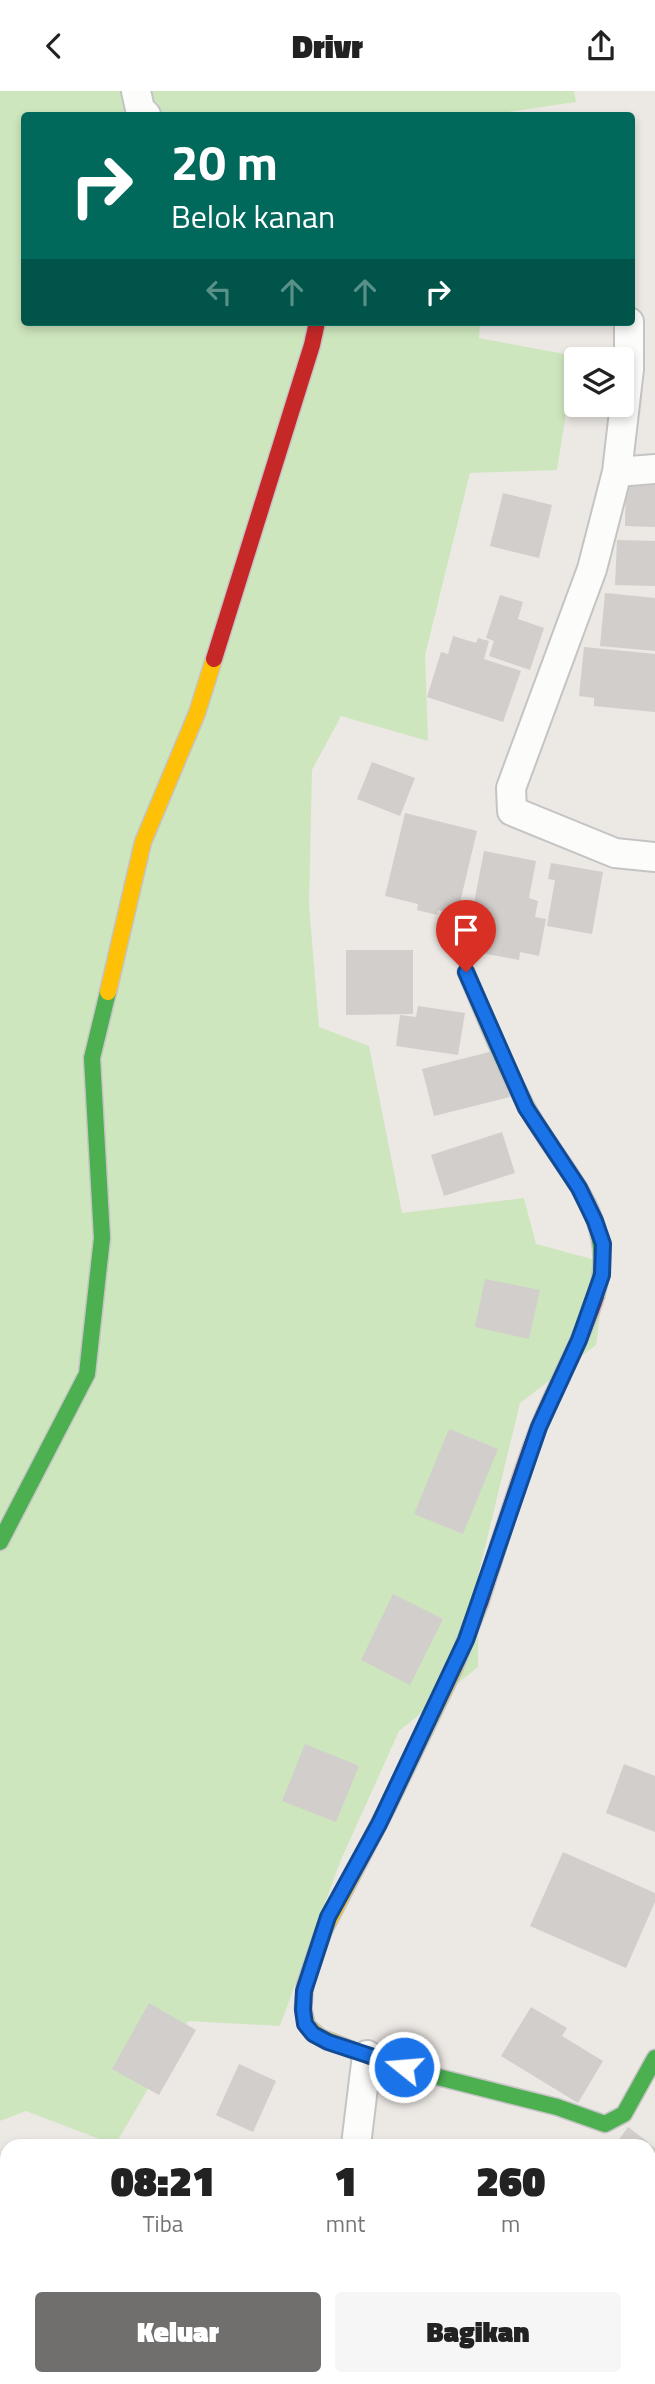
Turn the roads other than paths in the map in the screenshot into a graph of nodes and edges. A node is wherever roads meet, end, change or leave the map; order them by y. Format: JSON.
{"nodes":[{"id":1,"x":136,"y":91,"type":"edge"},
{"id":2,"x":143,"y":112,"type":"edge"},
{"id":3,"x":316,"y":326,"type":"edge"},
{"id":4,"x":629,"y":326,"type":"edge"},
{"id":5,"x":655,"y":469,"type":"edge"},
{"id":6,"x":617,"y":472,"type":"junction"},
{"id":7,"x":655,"y":857,"type":"edge"},
{"id":8,"x":466,"y":972,"type":"dead end"},
{"id":9,"x":0,"y":1542,"type":"edge"},
{"id":10,"x":366,"y":2056,"type":"junction"},
{"id":11,"x":655,"y":2058,"type":"edge"},
{"id":12,"x":357,"y":2139,"type":"edge"}],
"edges":[{"from":1,"to":2,"type":"street"},
{"from":3,"to":9,"type":"street"},
{"from":4,"to":6,"type":"street"},
{"from":5,"to":6,"type":"street"},
{"from":6,"to":7,"type":"street"},
{"from":8,"to":10,"type":"street"},
{"from":10,"to":11,"type":"street"},
{"from":10,"to":12,"type":"street"}]}
